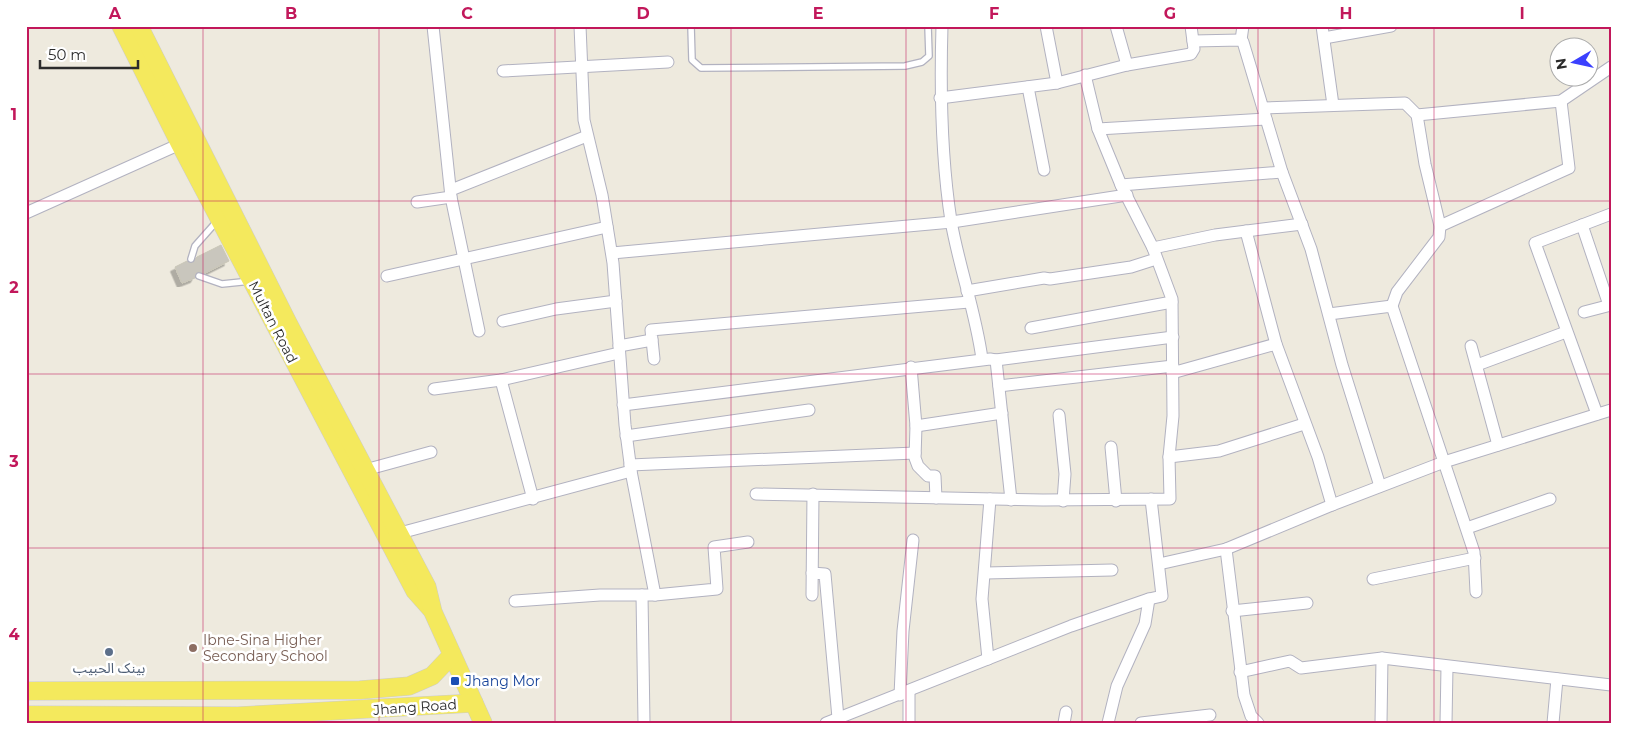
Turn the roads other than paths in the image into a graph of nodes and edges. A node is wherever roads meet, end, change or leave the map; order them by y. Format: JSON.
{"nodes":[{"id":1,"x":121,"y":26,"type":"edge"},
{"id":2,"x":139,"y":26,"type":"edge"},
{"id":3,"x":433,"y":26,"type":"edge"},
{"id":4,"x":580,"y":26,"type":"edge"},
{"id":5,"x":691,"y":26,"type":"edge"},
{"id":6,"x":928,"y":26,"type":"edge"},
{"id":7,"x":942,"y":26,"type":"edge"},
{"id":8,"x":1046,"y":26,"type":"edge"},
{"id":9,"x":1116,"y":26,"type":"edge"},
{"id":10,"x":1191,"y":26,"type":"edge"},
{"id":11,"x":1243,"y":26,"type":"edge"},
{"id":12,"x":1391,"y":26,"type":"edge"},
{"id":13,"x":1323,"y":32,"type":"edge"},
{"id":14,"x":1241,"y":40,"type":"junction"},
{"id":15,"x":1193,"y":41,"type":"junction"},
{"id":16,"x":668,"y":62,"type":"dead end"},
{"id":17,"x":1127,"y":65,"type":"junction"},
{"id":18,"x":581,"y":66,"type":"junction"},
{"id":19,"x":1611,"y":67,"type":"edge"},
{"id":20,"x":503,"y":71,"type":"dead end"},
{"id":21,"x":1084,"y":74,"type":"junction"},
{"id":22,"x":1057,"y":83,"type":"junction"},
{"id":23,"x":1028,"y":87,"type":"junction"},
{"id":24,"x":940,"y":98,"type":"junction"},
{"id":25,"x":1561,"y":101,"type":"junction"},
{"id":26,"x":1334,"y":105,"type":"junction"},
{"id":27,"x":1264,"y":114,"type":"junction"},
{"id":28,"x":1417,"y":115,"type":"junction"},
{"id":29,"x":1098,"y":129,"type":"junction"},
{"id":30,"x":587,"y":136,"type":"junction"},
{"id":31,"x":180,"y":144,"type":"junction"},
{"id":32,"x":1044,"y":170,"type":"dead end"},
{"id":33,"x":1282,"y":172,"type":"junction"},
{"id":34,"x":1124,"y":190,"type":"junction"},
{"id":35,"x":451,"y":193,"type":"junction"},
{"id":36,"x":417,"y":202,"type":"dead end"},
{"id":37,"x":26,"y":213,"type":"edge"},
{"id":38,"x":1611,"y":214,"type":"edge"},
{"id":39,"x":219,"y":219,"type":"junction"},
{"id":40,"x":952,"y":222,"type":"junction"},
{"id":41,"x":1302,"y":224,"type":"junction"},
{"id":42,"x":1582,"y":224,"type":"junction"},
{"id":43,"x":1440,"y":226,"type":"junction"},
{"id":44,"x":607,"y":227,"type":"junction"},
{"id":45,"x":1246,"y":231,"type":"junction"},
{"id":46,"x":612,"y":253,"type":"junction"},
{"id":47,"x":1155,"y":253,"type":"junction"},
{"id":48,"x":464,"y":259,"type":"junction"},
{"id":49,"x":191,"y":260,"type":"dead end"},
{"id":50,"x":199,"y":276,"type":"dead end"},
{"id":51,"x":387,"y":276,"type":"dead end"},
{"id":52,"x":253,"y":281,"type":"junction"},
{"id":53,"x":968,"y":297,"type":"junction"},
{"id":54,"x":616,"y":301,"type":"junction"},
{"id":55,"x":1172,"y":302,"type":"junction"},
{"id":56,"x":1610,"y":305,"type":"edge"},
{"id":57,"x":1392,"y":306,"type":"junction"},
{"id":58,"x":1584,"y":312,"type":"dead end"},
{"id":59,"x":1329,"y":314,"type":"junction"},
{"id":60,"x":503,"y":321,"type":"dead end"},
{"id":61,"x":1031,"y":328,"type":"dead end"},
{"id":62,"x":479,"y":331,"type":"dead end"},
{"id":63,"x":1566,"y":332,"type":"junction"},
{"id":64,"x":1174,"y":337,"type":"junction"},
{"id":65,"x":652,"y":340,"type":"junction"},
{"id":66,"x":1276,"y":344,"type":"junction"},
{"id":67,"x":1471,"y":346,"type":"dead end"},
{"id":68,"x":619,"y":350,"type":"junction"},
{"id":69,"x":654,"y":359,"type":"dead end"},
{"id":70,"x":982,"y":359,"type":"junction"},
{"id":71,"x":996,"y":360,"type":"junction"},
{"id":72,"x":1477,"y":364,"type":"junction"},
{"id":73,"x":910,"y":367,"type":"junction"},
{"id":74,"x":1172,"y":369,"type":"junction"},
{"id":75,"x":501,"y":380,"type":"junction"},
{"id":76,"x":999,"y":386,"type":"junction"},
{"id":77,"x":434,"y":389,"type":"dead end"},
{"id":78,"x":623,"y":405,"type":"junction"},
{"id":79,"x":809,"y":410,"type":"dead end"},
{"id":80,"x":1611,"y":410,"type":"edge"},
{"id":81,"x":1002,"y":413,"type":"junction"},
{"id":82,"x":1597,"y":414,"type":"junction"},
{"id":83,"x":1060,"y":415,"type":"dead end"},
{"id":84,"x":1304,"y":424,"type":"junction"},
{"id":85,"x":916,"y":426,"type":"junction"},
{"id":86,"x":626,"y":436,"type":"junction"},
{"id":87,"x":1498,"y":445,"type":"junction"},
{"id":88,"x":1111,"y":447,"type":"dead end"},
{"id":89,"x":431,"y":452,"type":"dead end"},
{"id":90,"x":915,"y":453,"type":"junction"},
{"id":91,"x":1169,"y":457,"type":"junction"},
{"id":92,"x":1444,"y":462,"type":"junction"},
{"id":93,"x":631,"y":468,"type":"junction"},
{"id":94,"x":365,"y":470,"type":"junction"},
{"id":95,"x":1380,"y":486,"type":"junction"},
{"id":96,"x":756,"y":494,"type":"dead end"},
{"id":97,"x":813,"y":494,"type":"junction"},
{"id":98,"x":936,"y":498,"type":"junction"},
{"id":99,"x":533,"y":499,"type":"junction"},
{"id":100,"x":990,"y":499,"type":"junction"},
{"id":101,"x":1151,"y":499,"type":"junction"},
{"id":102,"x":1550,"y":499,"type":"dead end"},
{"id":103,"x":1011,"y":500,"type":"junction"},
{"id":104,"x":1063,"y":501,"type":"junction"},
{"id":105,"x":1116,"y":501,"type":"junction"},
{"id":106,"x":1332,"y":505,"type":"junction"},
{"id":107,"x":1467,"y":528,"type":"junction"},
{"id":108,"x":400,"y":533,"type":"junction"},
{"id":109,"x":913,"y":540,"type":"dead end"},
{"id":110,"x":748,"y":542,"type":"dead end"},
{"id":111,"x":1226,"y":549,"type":"junction"},
{"id":112,"x":1475,"y":558,"type":"junction"},
{"id":113,"x":1159,"y":564,"type":"junction"},
{"id":114,"x":1112,"y":570,"type":"dead end"},
{"id":115,"x":812,"y":573,"type":"junction"},
{"id":116,"x":986,"y":573,"type":"junction"},
{"id":117,"x":1373,"y":579,"type":"dead end"},
{"id":118,"x":1476,"y":592,"type":"dead end"},
{"id":119,"x":812,"y":594,"type":"dead end"},
{"id":120,"x":642,"y":595,"type":"junction"},
{"id":121,"x":656,"y":595,"type":"junction"},
{"id":122,"x":1150,"y":598,"type":"junction"},
{"id":123,"x":515,"y":601,"type":"dead end"},
{"id":124,"x":1307,"y":603,"type":"dead end"},
{"id":125,"x":1232,"y":611,"type":"junction"},
{"id":126,"x":433,"y":612,"type":"junction"},
{"id":127,"x":452,"y":655,"type":"junction"},
{"id":128,"x":1382,"y":658,"type":"junction"},
{"id":129,"x":988,"y":659,"type":"junction"},
{"id":130,"x":1447,"y":666,"type":"junction"},
{"id":131,"x":1240,"y":672,"type":"junction"},
{"id":132,"x":1557,"y":679,"type":"junction"},
{"id":133,"x":1611,"y":685,"type":"edge"},
{"id":134,"x":26,"y":691,"type":"edge"},
{"id":135,"x":904,"y":693,"type":"junction"},
{"id":136,"x":474,"y":703,"type":"junction"},
{"id":137,"x":26,"y":715,"type":"edge"},
{"id":138,"x":1210,"y":715,"type":"dead end"},
{"id":139,"x":838,"y":718,"type":"junction"},
{"id":140,"x":58,"y":719,"type":"edge"},
{"id":141,"x":483,"y":723,"type":"edge"},
{"id":142,"x":644,"y":723,"type":"edge"},
{"id":143,"x":826,"y":723,"type":"edge"},
{"id":144,"x":909,"y":723,"type":"edge"},
{"id":145,"x":1108,"y":723,"type":"edge"},
{"id":146,"x":1141,"y":723,"type":"edge"},
{"id":147,"x":1258,"y":723,"type":"edge"},
{"id":148,"x":1381,"y":723,"type":"edge"},
{"id":149,"x":1446,"y":723,"type":"edge"},
{"id":150,"x":1553,"y":723,"type":"edge"}],
"edges":[{"from":1,"to":31,"type":"main road","name":"Multan Road"},
{"from":2,"to":94,"type":"main road","name":"Multan Road"},
{"from":3,"to":35,"type":"street"},
{"from":4,"to":18,"type":"street"},
{"from":5,"to":6,"type":"lane"},
{"from":7,"to":24,"type":"street"},
{"from":8,"to":22,"type":"street"},
{"from":9,"to":17,"type":"street"},
{"from":10,"to":15,"type":"street"},
{"from":11,"to":14,"type":"street"},
{"from":12,"to":13,"type":"street"},
{"from":13,"to":26,"type":"street"},
{"from":14,"to":15,"type":"street"},
{"from":14,"to":27,"type":"street"},
{"from":15,"to":17,"type":"street"},
{"from":16,"to":18,"type":"street"},
{"from":17,"to":21,"type":"street"},
{"from":18,"to":20,"type":"street"},
{"from":18,"to":30,"type":"street"},
{"from":19,"to":25,"type":"street"},
{"from":21,"to":22,"type":"street"},
{"from":21,"to":29,"type":"street"},
{"from":22,"to":23,"type":"street"},
{"from":23,"to":24,"type":"street"},
{"from":23,"to":32,"type":"street"},
{"from":24,"to":40,"type":"street"},
{"from":25,"to":28,"type":"street"},
{"from":25,"to":43,"type":"street"},
{"from":26,"to":27,"type":"street"},
{"from":26,"to":28,"type":"street"},
{"from":27,"to":29,"type":"street"},
{"from":27,"to":33,"type":"street"},
{"from":28,"to":43,"type":"street"},
{"from":29,"to":34,"type":"street"},
{"from":30,"to":35,"type":"street"},
{"from":30,"to":44,"type":"street"},
{"from":31,"to":37,"type":"street"},
{"from":31,"to":39,"type":"main road","name":"Multan Road"},
{"from":33,"to":34,"type":"street"},
{"from":33,"to":41,"type":"street"},
{"from":34,"to":40,"type":"street"},
{"from":34,"to":47,"type":"street"},
{"from":35,"to":36,"type":"street"},
{"from":35,"to":48,"type":"street"},
{"from":38,"to":42,"type":"street"},
{"from":39,"to":49,"type":"lane"},
{"from":39,"to":52,"type":"main road","name":"Multan Road"},
{"from":40,"to":46,"type":"street"},
{"from":40,"to":53,"type":"street"},
{"from":41,"to":45,"type":"street"},
{"from":41,"to":59,"type":"street"},
{"from":42,"to":56,"type":"street"},
{"from":42,"to":63,"type":"street"},
{"from":43,"to":57,"type":"street"},
{"from":44,"to":46,"type":"street"},
{"from":44,"to":48,"type":"street"},
{"from":45,"to":47,"type":"street"},
{"from":45,"to":66,"type":"street"},
{"from":46,"to":54,"type":"street"},
{"from":47,"to":53,"type":"street"},
{"from":47,"to":55,"type":"street"},
{"from":48,"to":51,"type":"street"},
{"from":48,"to":62,"type":"street"},
{"from":50,"to":52,"type":"lane"},
{"from":52,"to":126,"type":"main road","name":"Multan Road"},
{"from":53,"to":65,"type":"street"},
{"from":53,"to":70,"type":"street"},
{"from":54,"to":60,"type":"street"},
{"from":54,"to":68,"type":"street"},
{"from":55,"to":61,"type":"street"},
{"from":55,"to":64,"type":"street"},
{"from":56,"to":58,"type":"street"},
{"from":57,"to":59,"type":"street"},
{"from":57,"to":92,"type":"street"},
{"from":59,"to":95,"type":"street"},
{"from":63,"to":72,"type":"street"},
{"from":63,"to":82,"type":"street"},
{"from":64,"to":71,"type":"street"},
{"from":64,"to":74,"type":"street"},
{"from":65,"to":68,"type":"street"},
{"from":65,"to":69,"type":"street"},
{"from":66,"to":74,"type":"street"},
{"from":66,"to":84,"type":"street"},
{"from":67,"to":72,"type":"street"},
{"from":68,"to":75,"type":"street"},
{"from":68,"to":78,"type":"street"},
{"from":70,"to":71,"type":"street"},
{"from":70,"to":73,"type":"street"},
{"from":71,"to":76,"type":"street"},
{"from":72,"to":87,"type":"street"},
{"from":73,"to":78,"type":"street"},
{"from":73,"to":85,"type":"street"},
{"from":74,"to":76,"type":"street"},
{"from":74,"to":91,"type":"street"},
{"from":75,"to":77,"type":"street"},
{"from":75,"to":99,"type":"street"},
{"from":76,"to":81,"type":"street"},
{"from":78,"to":86,"type":"street"},
{"from":79,"to":86,"type":"street"},
{"from":80,"to":82,"type":"street"},
{"from":81,"to":85,"type":"street"},
{"from":81,"to":103,"type":"street"},
{"from":82,"to":87,"type":"street"},
{"from":83,"to":104,"type":"street"},
{"from":84,"to":91,"type":"street"},
{"from":84,"to":106,"type":"street"},
{"from":85,"to":90,"type":"street"},
{"from":86,"to":93,"type":"street"},
{"from":87,"to":92,"type":"street"},
{"from":88,"to":105,"type":"street"},
{"from":89,"to":94,"type":"street"},
{"from":90,"to":93,"type":"street"},
{"from":90,"to":98,"type":"street"},
{"from":91,"to":101,"type":"street"},
{"from":92,"to":95,"type":"street"},
{"from":92,"to":107,"type":"street"},
{"from":93,"to":99,"type":"street"},
{"from":93,"to":121,"type":"street"},
{"from":94,"to":108,"type":"main road","name":"Multan Road"},
{"from":95,"to":106,"type":"street"},
{"from":96,"to":97,"type":"street"},
{"from":97,"to":98,"type":"street"},
{"from":97,"to":115,"type":"street"},
{"from":98,"to":100,"type":"street"},
{"from":99,"to":108,"type":"street"},
{"from":100,"to":103,"type":"street"},
{"from":100,"to":116,"type":"street"},
{"from":101,"to":105,"type":"street"},
{"from":101,"to":113,"type":"street"},
{"from":102,"to":107,"type":"street"},
{"from":103,"to":104,"type":"street"},
{"from":104,"to":105,"type":"street"},
{"from":106,"to":111,"type":"street"},
{"from":107,"to":112,"type":"street"},
{"from":108,"to":126,"type":"main road","name":"Multan Road"},
{"from":109,"to":135,"type":"street"},
{"from":110,"to":121,"type":"street"},
{"from":111,"to":113,"type":"street"},
{"from":111,"to":125,"type":"street"},
{"from":112,"to":117,"type":"street"},
{"from":112,"to":118,"type":"street"},
{"from":113,"to":122,"type":"street"},
{"from":114,"to":116,"type":"street"},
{"from":115,"to":119,"type":"street"},
{"from":115,"to":139,"type":"street"},
{"from":116,"to":129,"type":"street"},
{"from":120,"to":121,"type":"street"},
{"from":120,"to":123,"type":"street"},
{"from":120,"to":142,"type":"street"},
{"from":122,"to":129,"type":"street"},
{"from":122,"to":145,"type":"street"},
{"from":124,"to":125,"type":"street"},
{"from":125,"to":131,"type":"street"},
{"from":126,"to":127,"type":"main road","name":"Multan Road"},
{"from":127,"to":134,"type":"main road","name":"Jhang Road"},
{"from":127,"to":136,"type":"main road","name":"Multan Road"},
{"from":128,"to":130,"type":"street"},
{"from":128,"to":131,"type":"street"},
{"from":128,"to":148,"type":"street"},
{"from":129,"to":135,"type":"street"},
{"from":130,"to":132,"type":"street"},
{"from":130,"to":149,"type":"street"},
{"from":131,"to":147,"type":"street"},
{"from":132,"to":133,"type":"street"},
{"from":132,"to":150,"type":"street"},
{"from":135,"to":139,"type":"street"},
{"from":135,"to":144,"type":"street"},
{"from":136,"to":140,"type":"main road","name":"Jhang Road"},
{"from":136,"to":141,"type":"main road","name":"Multan Road"},
{"from":137,"to":140,"type":"main road","name":"Jhang Road"},
{"from":138,"to":146,"type":"street"},
{"from":139,"to":143,"type":"street"}]}
